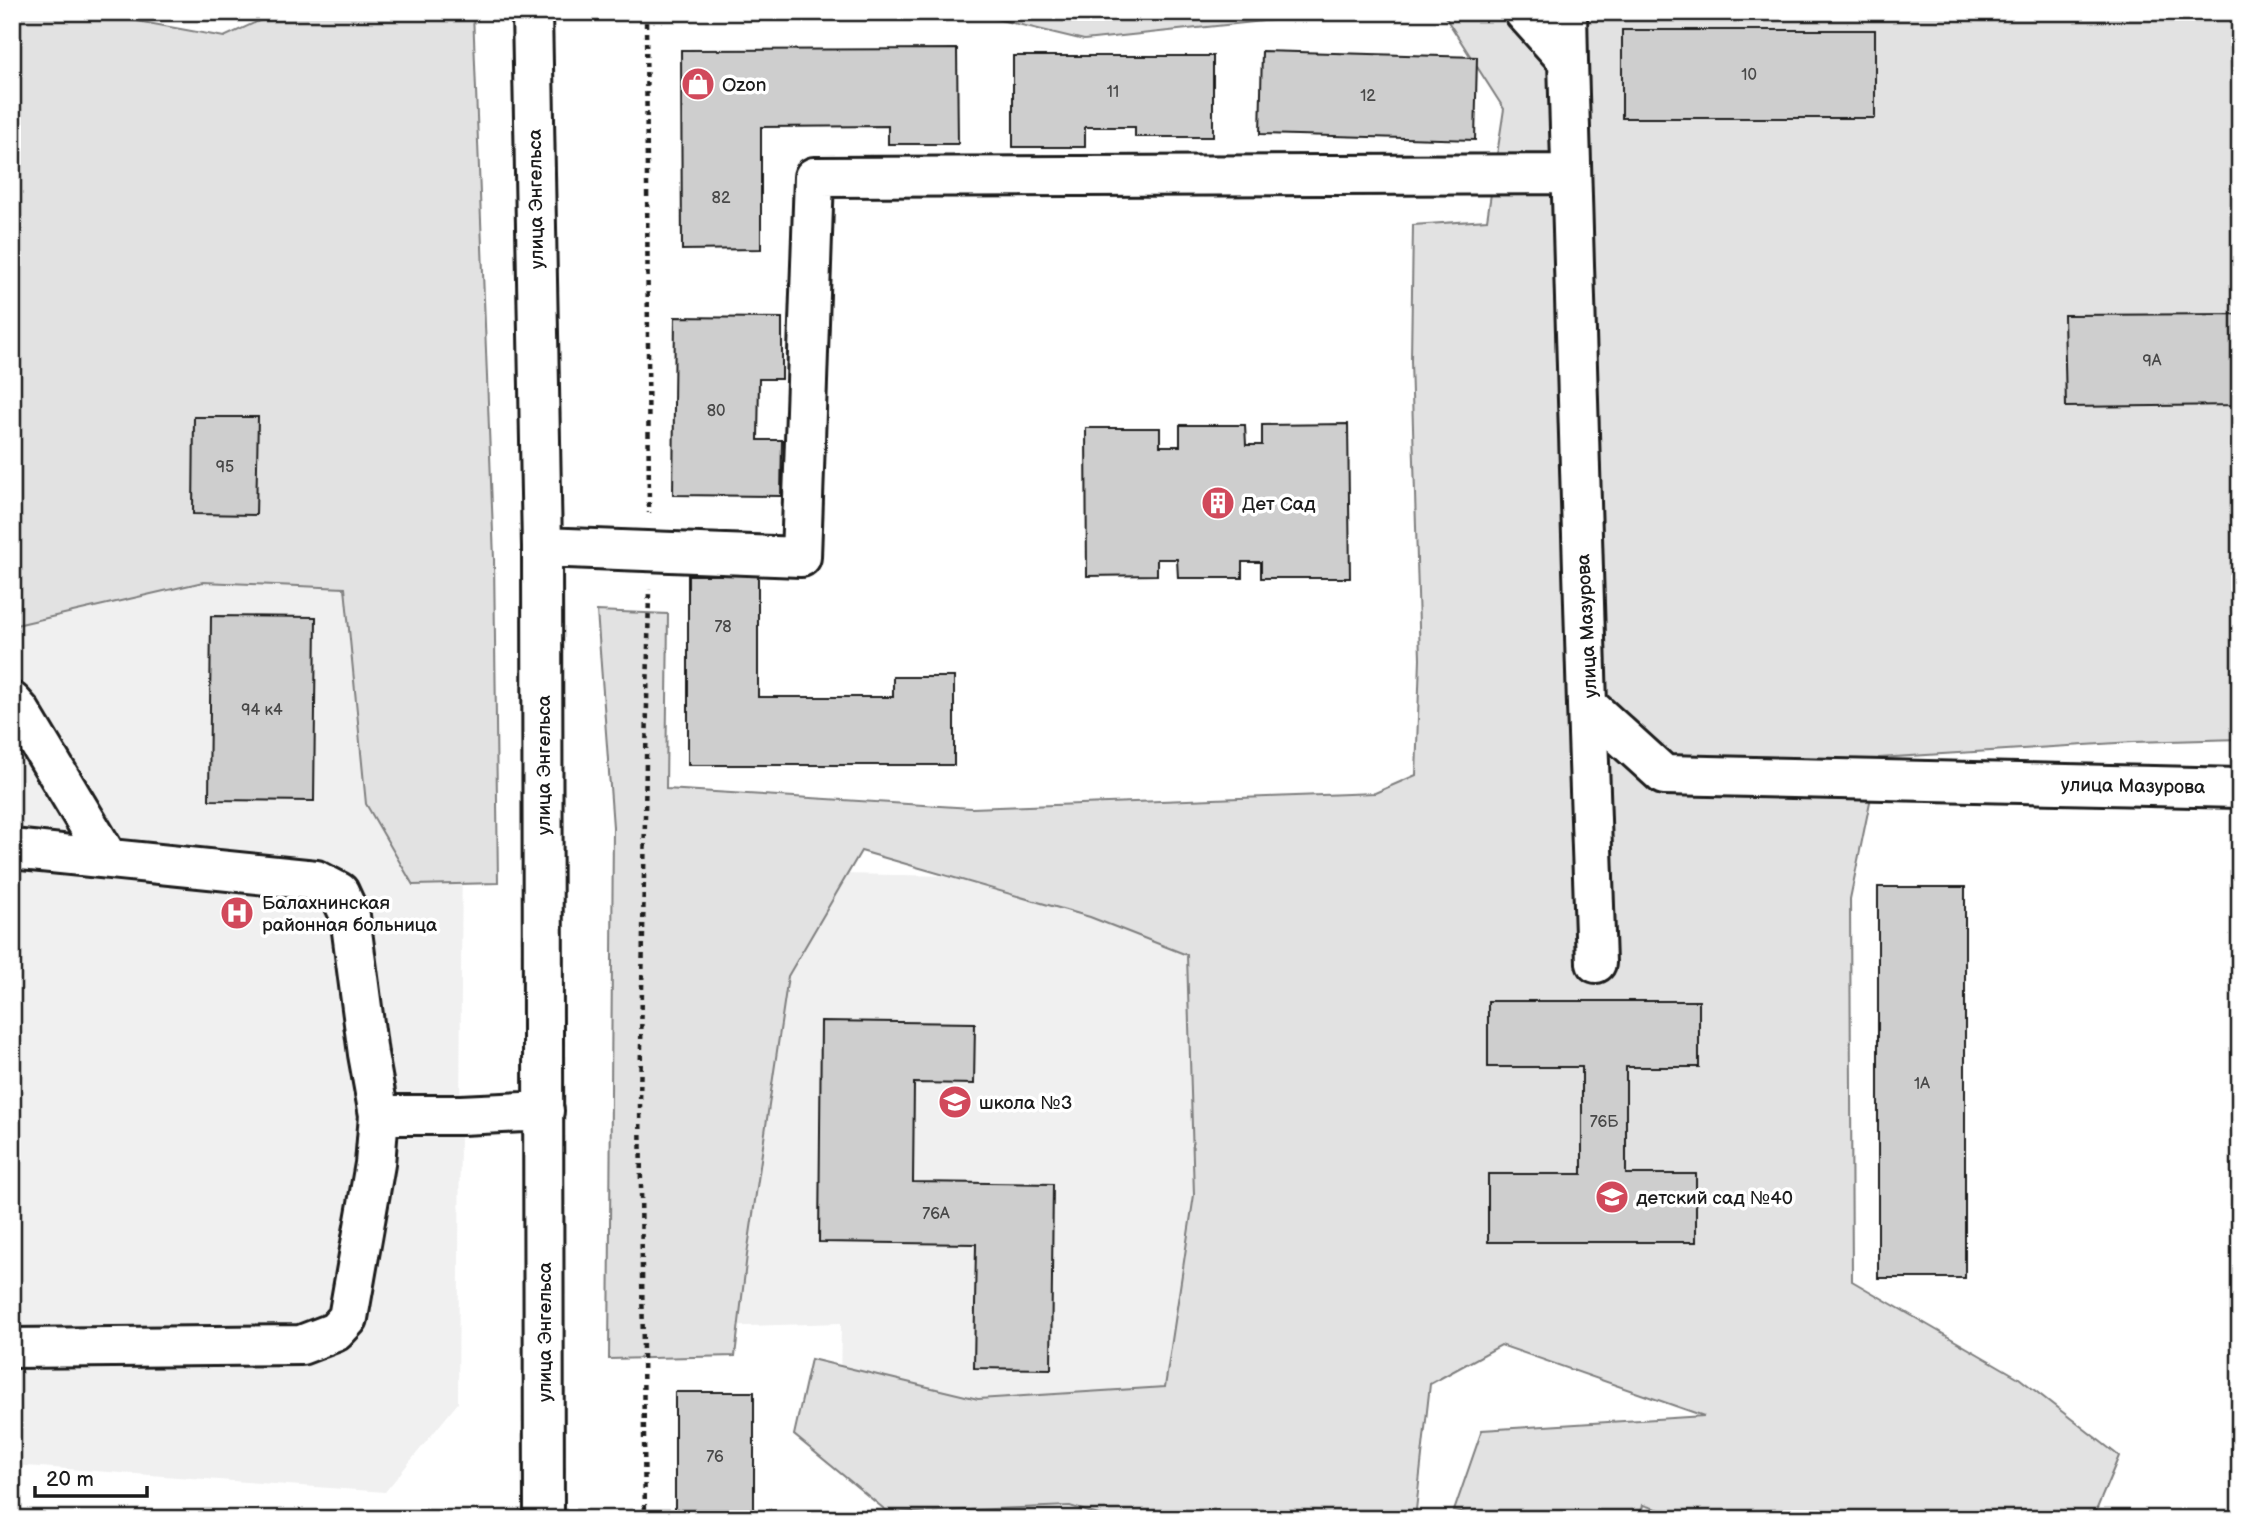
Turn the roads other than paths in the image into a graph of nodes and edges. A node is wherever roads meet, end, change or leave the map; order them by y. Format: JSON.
{"nodes":[{"id":1,"x":532,"y":12,"type":"edge"},
{"id":2,"x":1524,"y":12,"type":"edge"},
{"id":3,"x":1567,"y":12,"type":"edge"},
{"id":4,"x":1568,"y":61,"type":"junction"},
{"id":5,"x":1571,"y":174,"type":"junction"},
{"id":6,"x":542,"y":547,"type":"junction"},
{"id":7,"x":12,"y":702,"type":"edge"},
{"id":8,"x":1587,"y":705,"type":"junction"},
{"id":9,"x":2240,"y":788,"type":"edge"},
{"id":10,"x":12,"y":849,"type":"edge"},
{"id":11,"x":108,"y":858,"type":"junction"},
{"id":12,"x":1596,"y":963,"type":"dead end"},
{"id":13,"x":544,"y":1111,"type":"junction"},
{"id":14,"x":379,"y":1115,"type":"junction"},
{"id":15,"x":12,"y":1348,"type":"edge"},
{"id":16,"x":544,"y":1519,"type":"edge"}],
"edges":[{"from":1,"to":6,"type":"street","name":"улица Энгельса"},
{"from":2,"to":4,"type":"street"},
{"from":3,"to":4,"type":"street","name":"улица Мазурова"},
{"from":4,"to":5,"type":"street","name":"улица Мазурова"},
{"from":5,"to":6,"type":"street"},
{"from":5,"to":8,"type":"street","name":"улица Мазурова"},
{"from":6,"to":13,"type":"street","name":"улица Энгельса"},
{"from":7,"to":11,"type":"street"},
{"from":8,"to":9,"type":"street","name":"улица Мазурова"},
{"from":8,"to":12,"type":"street"},
{"from":10,"to":11,"type":"street"},
{"from":11,"to":14,"type":"street"},
{"from":13,"to":14,"type":"street"},
{"from":13,"to":16,"type":"street","name":"улица Энгельса"},
{"from":14,"to":15,"type":"street"}]}
